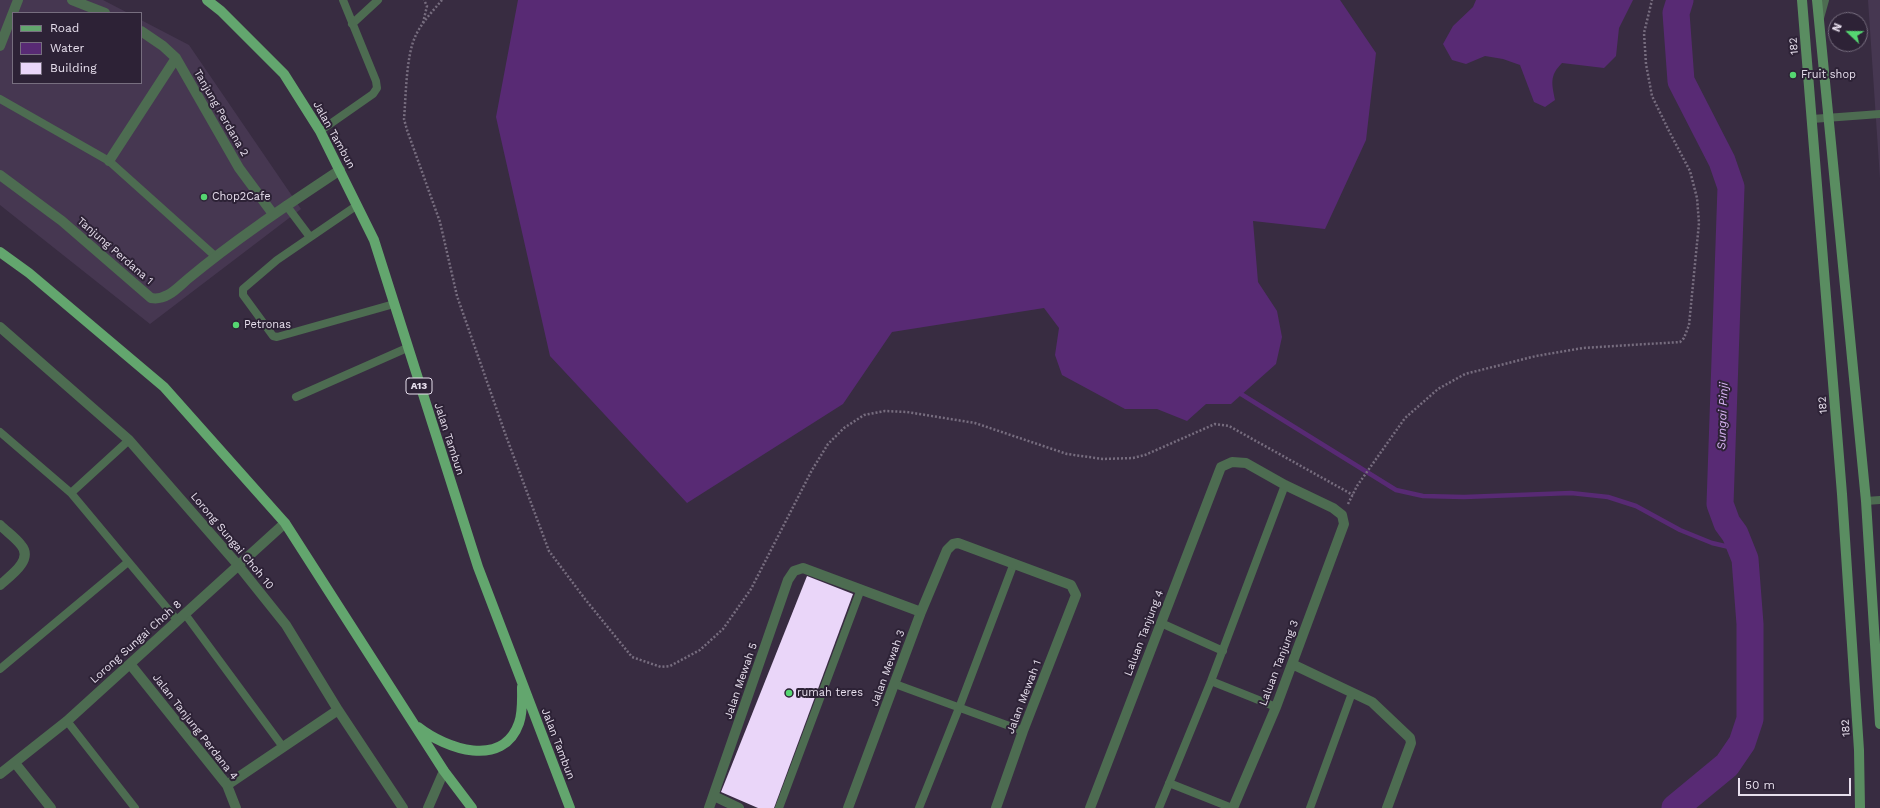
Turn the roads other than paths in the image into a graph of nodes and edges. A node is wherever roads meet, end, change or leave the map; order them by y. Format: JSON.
{"nodes":[{"id":1,"x":18,"y":0,"type":"edge"},
{"id":2,"x":72,"y":0,"type":"edge"},
{"id":3,"x":207,"y":0,"type":"edge"},
{"id":4,"x":343,"y":0,"type":"edge"},
{"id":5,"x":378,"y":0,"type":"edge"},
{"id":6,"x":1802,"y":0,"type":"edge"},
{"id":7,"x":1817,"y":0,"type":"edge"},
{"id":8,"x":1824,"y":0,"type":"edge"},
{"id":9,"x":13,"y":12,"type":"edge"},
{"id":10,"x":102,"y":12,"type":"edge"},
{"id":11,"x":12,"y":15,"type":"edge"},
{"id":12,"x":1819,"y":18,"type":"junction"},
{"id":13,"x":352,"y":24,"type":"junction"},
{"id":14,"x":142,"y":32,"type":"edge"},
{"id":15,"x":0,"y":46,"type":"edge"},
{"id":16,"x":176,"y":58,"type":"junction"},
{"id":17,"x":0,"y":99,"type":"edge"},
{"id":18,"x":1880,"y":114,"type":"edge"},
{"id":19,"x":1830,"y":118,"type":"junction"},
{"id":20,"x":1812,"y":119,"type":"junction"},
{"id":21,"x":320,"y":131,"type":"junction"},
{"id":22,"x":109,"y":161,"type":"junction"},
{"id":23,"x":340,"y":170,"type":"junction"},
{"id":24,"x":0,"y":175,"type":"edge"},
{"id":25,"x":286,"y":205,"type":"junction"},
{"id":26,"x":356,"y":206,"type":"junction"},
{"id":27,"x":273,"y":214,"type":"junction"},
{"id":28,"x":310,"y":237,"type":"junction"},
{"id":29,"x":0,"y":252,"type":"edge"},
{"id":30,"x":214,"y":256,"type":"junction"},
{"id":31,"x":394,"y":304,"type":"junction"},
{"id":32,"x":2,"y":331,"type":"edge"},
{"id":33,"x":407,"y":348,"type":"junction"},
{"id":34,"x":296,"y":397,"type":"dead end"},
{"id":35,"x":0,"y":432,"type":"edge"},
{"id":36,"x":129,"y":440,"type":"junction"},
{"id":37,"x":1285,"y":485,"type":"junction"},
{"id":38,"x":70,"y":493,"type":"junction"},
{"id":39,"x":1880,"y":500,"type":"edge"},
{"id":40,"x":1866,"y":501,"type":"junction"},
{"id":41,"x":285,"y":523,"type":"junction"},
{"id":42,"x":0,"y":525,"type":"edge"},
{"id":43,"x":128,"y":562,"type":"junction"},
{"id":44,"x":1014,"y":563,"type":"junction"},
{"id":45,"x":238,"y":566,"type":"junction"},
{"id":46,"x":0,"y":585,"type":"edge"},
{"id":47,"x":861,"y":589,"type":"junction"},
{"id":48,"x":921,"y":612,"type":"junction"},
{"id":49,"x":181,"y":617,"type":"junction"},
{"id":50,"x":1161,"y":623,"type":"junction"},
{"id":51,"x":1223,"y":651,"type":"junction"},
{"id":52,"x":130,"y":664,"type":"junction"},
{"id":53,"x":1292,"y":664,"type":"junction"},
{"id":54,"x":0,"y":669,"type":"edge"},
{"id":55,"x":522,"y":681,"type":"junction"},
{"id":56,"x":1211,"y":681,"type":"junction"},
{"id":57,"x":895,"y":684,"type":"junction"},
{"id":58,"x":1352,"y":693,"type":"junction"},
{"id":59,"x":1276,"y":707,"type":"junction"},
{"id":60,"x":959,"y":708,"type":"junction"},
{"id":61,"x":338,"y":710,"type":"junction"},
{"id":62,"x":67,"y":721,"type":"junction"},
{"id":63,"x":413,"y":724,"type":"junction"},
{"id":64,"x":1880,"y":724,"type":"edge"},
{"id":65,"x":1024,"y":731,"type":"junction"},
{"id":66,"x":283,"y":747,"type":"junction"},
{"id":67,"x":15,"y":763,"type":"junction"},
{"id":68,"x":444,"y":771,"type":"junction"},
{"id":69,"x":0,"y":774,"type":"edge"},
{"id":70,"x":1169,"y":783,"type":"junction"},
{"id":71,"x":227,"y":785,"type":"junction"},
{"id":72,"x":714,"y":796,"type":"junction"},
{"id":73,"x":51,"y":808,"type":"edge"},
{"id":74,"x":135,"y":808,"type":"edge"},
{"id":75,"x":236,"y":808,"type":"edge"},
{"id":76,"x":403,"y":808,"type":"edge"},
{"id":77,"x":428,"y":808,"type":"edge"},
{"id":78,"x":472,"y":808,"type":"edge"},
{"id":79,"x":570,"y":808,"type":"edge"},
{"id":80,"x":709,"y":808,"type":"edge"},
{"id":81,"x":739,"y":808,"type":"edge"},
{"id":82,"x":779,"y":808,"type":"edge"},
{"id":83,"x":848,"y":808,"type":"edge"},
{"id":84,"x":919,"y":808,"type":"edge"},
{"id":85,"x":996,"y":808,"type":"edge"},
{"id":86,"x":1090,"y":808,"type":"edge"},
{"id":87,"x":1159,"y":808,"type":"edge"},
{"id":88,"x":1232,"y":808,"type":"edge"},
{"id":89,"x":1310,"y":808,"type":"edge"},
{"id":90,"x":1387,"y":808,"type":"edge"},
{"id":91,"x":1860,"y":808,"type":"edge"}],
"edges":[{"from":1,"to":9,"type":"street"},
{"from":2,"to":10,"type":"street"},
{"from":3,"to":21,"type":"main road","name":"Jalan Tambun","number":"A13"},
{"from":4,"to":13,"type":"lane"},
{"from":5,"to":13,"type":"lane"},
{"from":6,"to":20,"type":"street","name":"182"},
{"from":7,"to":12,"type":"street"},
{"from":8,"to":12,"type":"street"},
{"from":11,"to":15,"type":"street"},
{"from":12,"to":19,"type":"street"},
{"from":13,"to":21,"type":"lane"},
{"from":14,"to":16,"type":"street","name":"Tanjung Perdana 2"},
{"from":16,"to":22,"type":"street"},
{"from":16,"to":27,"type":"street","name":"Tanjung Perdana 2"},
{"from":17,"to":22,"type":"lane"},
{"from":18,"to":19,"type":"lane"},
{"from":19,"to":20,"type":"lane"},
{"from":19,"to":40,"type":"street"},
{"from":20,"to":91,"type":"street","name":"182"},
{"from":21,"to":23,"type":"main road","name":"Jalan Tambun","number":"A13"},
{"from":22,"to":30,"type":"lane"},
{"from":23,"to":25,"type":"street","name":"Tanjung Perdana 1"},
{"from":23,"to":26,"type":"main road","name":"Jalan Tambun","number":"A13"},
{"from":24,"to":30,"type":"street","name":"Tanjung Perdana 1"},
{"from":25,"to":27,"type":"street","name":"Tanjung Perdana 1"},
{"from":25,"to":28,"type":"lane"},
{"from":26,"to":28,"type":"lane"},
{"from":26,"to":31,"type":"main road","name":"Jalan Tambun","number":"A13"},
{"from":27,"to":30,"type":"street","name":"Tanjung Perdana 1"},
{"from":28,"to":31,"type":"lane"},
{"from":29,"to":41,"type":"main road"},
{"from":31,"to":33,"type":"main road","name":"Jalan Tambun","number":"A13"},
{"from":32,"to":36,"type":"street","name":"Lorong Sungai Choh 10"},
{"from":33,"to":34,"type":"lane"},
{"from":33,"to":55,"type":"main road","name":"Jalan Tambun","number":"A13"},
{"from":35,"to":38,"type":"lane"},
{"from":36,"to":38,"type":"lane"},
{"from":36,"to":45,"type":"street","name":"Lorong Sungai Choh 10"},
{"from":37,"to":50,"type":"street","name":"Laluan Tanjung 4"},
{"from":37,"to":51,"type":"lane"},
{"from":37,"to":53,"type":"street","name":"Laluan Tanjung 3"},
{"from":38,"to":43,"type":"lane"},
{"from":39,"to":40,"type":"lane"},
{"from":40,"to":64,"type":"street"},
{"from":41,"to":45,"type":"street","name":"Lorong Sungai Choh 8"},
{"from":41,"to":63,"type":"main road"},
{"from":42,"to":46,"type":"street"},
{"from":43,"to":49,"type":"lane"},
{"from":43,"to":54,"type":"lane"},
{"from":44,"to":48,"type":"street","name":"Jalan Mewah 3"},
{"from":44,"to":60,"type":"lane"},
{"from":44,"to":65,"type":"street","name":"Jalan Mewah 1"},
{"from":45,"to":49,"type":"street","name":"Lorong Sungai Choh 8"},
{"from":45,"to":61,"type":"street","name":"Lorong Sungai Choh 10"},
{"from":47,"to":48,"type":"street"},
{"from":47,"to":72,"type":"street","name":"Jalan Mewah 5"},
{"from":47,"to":82,"type":"lane"},
{"from":48,"to":57,"type":"street","name":"Jalan Mewah 3"},
{"from":49,"to":52,"type":"street","name":"Lorong Sungai Choh 8"},
{"from":49,"to":66,"type":"lane"},
{"from":50,"to":51,"type":"lane"},
{"from":50,"to":86,"type":"street","name":"Laluan Tanjung 4"},
{"from":51,"to":56,"type":"lane"},
{"from":52,"to":62,"type":"street","name":"Lorong Sungai Choh 8"},
{"from":52,"to":71,"type":"street","name":"Jalan Tanjung Perdana 4"},
{"from":53,"to":58,"type":"street"},
{"from":53,"to":59,"type":"street","name":"Laluan Tanjung 3"},
{"from":55,"to":63,"type":"main road"},
{"from":55,"to":79,"type":"main road","name":"Jalan Tambun","number":"A13"},
{"from":56,"to":59,"type":"lane"},
{"from":56,"to":70,"type":"lane"},
{"from":57,"to":60,"type":"lane"},
{"from":57,"to":83,"type":"street","name":"Jalan Mewah 3"},
{"from":58,"to":89,"type":"lane"},
{"from":58,"to":90,"type":"street"},
{"from":59,"to":88,"type":"street","name":"Laluan Tanjung 3"},
{"from":60,"to":65,"type":"lane"},
{"from":60,"to":84,"type":"lane"},
{"from":61,"to":66,"type":"street"},
{"from":61,"to":76,"type":"street","name":"Lorong Sungai Choh 10"},
{"from":62,"to":67,"type":"street","name":"Lorong Sungai Choh 8"},
{"from":62,"to":74,"type":"lane"},
{"from":63,"to":68,"type":"main road"},
{"from":65,"to":85,"type":"street","name":"Jalan Mewah 1"},
{"from":66,"to":71,"type":"street"},
{"from":67,"to":69,"type":"street","name":"Lorong Sungai Choh 8"},
{"from":67,"to":73,"type":"street"},
{"from":68,"to":77,"type":"street"},
{"from":68,"to":78,"type":"main road"},
{"from":70,"to":87,"type":"lane"},
{"from":70,"to":88,"type":"lane"},
{"from":71,"to":75,"type":"street","name":"Jalan Tanjung Perdana 4"},
{"from":72,"to":80,"type":"street","name":"Jalan Mewah 5"},
{"from":72,"to":81,"type":"street"}]}
